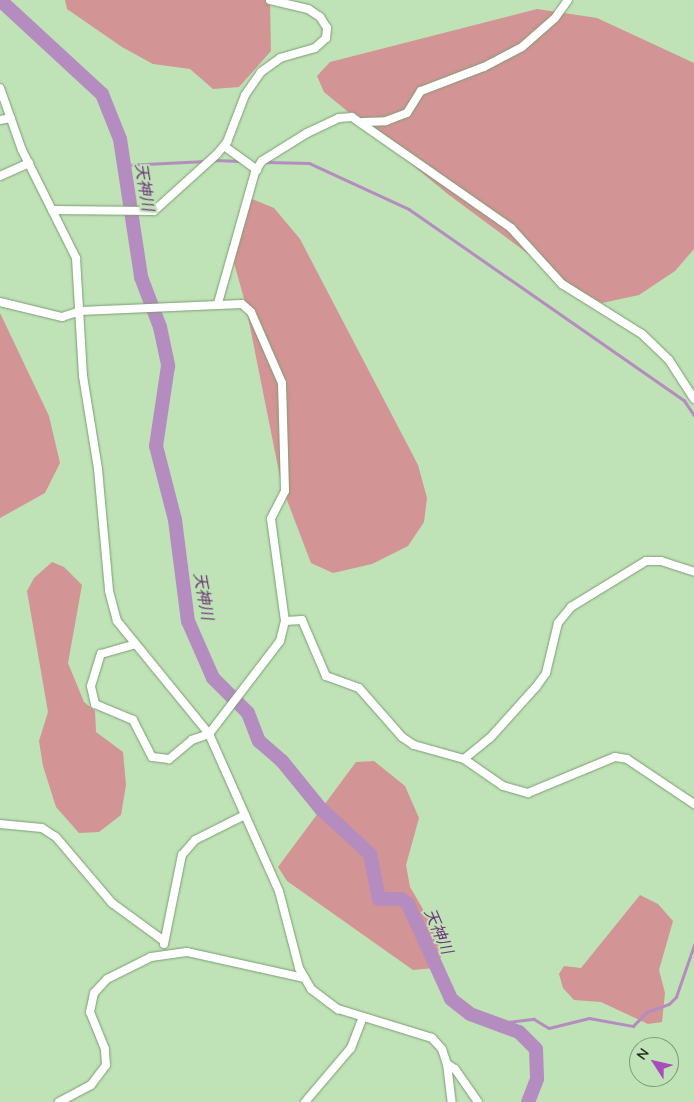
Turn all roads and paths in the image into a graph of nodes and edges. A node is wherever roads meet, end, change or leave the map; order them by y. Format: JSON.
{"nodes":[{"id":1,"x":270,"y":0,"type":"edge"},
{"id":2,"x":568,"y":0,"type":"edge"},
{"id":3,"x":0,"y":88,"type":"edge"},
{"id":4,"x":11,"y":118,"type":"junction"},
{"id":5,"x":0,"y":120,"type":"edge"},
{"id":6,"x":361,"y":122,"type":"junction"},
{"id":7,"x":224,"y":146,"type":"junction"},
{"id":8,"x":29,"y":163,"type":"junction"},
{"id":9,"x":257,"y":170,"type":"junction"},
{"id":10,"x":0,"y":176,"type":"edge"},
{"id":11,"x":52,"y":210,"type":"junction"},
{"id":12,"x":0,"y":302,"type":"edge"},
{"id":13,"x":218,"y":303,"type":"junction"},
{"id":14,"x":80,"y":311,"type":"junction"},
{"id":15,"x":694,"y":398,"type":"edge"},
{"id":16,"x":694,"y":572,"type":"edge"},
{"id":17,"x":286,"y":622,"type":"junction"},
{"id":18,"x":135,"y":644,"type":"junction"},
{"id":19,"x":210,"y":734,"type":"junction"},
{"id":20,"x":464,"y":759,"type":"junction"},
{"id":21,"x":694,"y":804,"type":"edge"},
{"id":22,"x":245,"y":815,"type":"junction"},
{"id":23,"x":0,"y":824,"type":"edge"},
{"id":24,"x":164,"y":941,"type":"junction"},
{"id":25,"x":165,"y":952,"type":"junction"},
{"id":26,"x":304,"y":978,"type":"junction"},
{"id":27,"x":363,"y":1017,"type":"junction"},
{"id":28,"x":447,"y":1064,"type":"junction"},
{"id":29,"x":58,"y":1102,"type":"edge"},
{"id":30,"x":305,"y":1102,"type":"edge"},
{"id":31,"x":452,"y":1102,"type":"edge"},
{"id":32,"x":478,"y":1102,"type":"edge"}],
"edges":[{"from":1,"to":7,"type":"street"},
{"from":2,"to":6,"type":"street"},
{"from":3,"to":4,"type":"street"},
{"from":4,"to":5,"type":"street"},
{"from":4,"to":8,"type":"street"},
{"from":6,"to":9,"type":"street"},
{"from":6,"to":15,"type":"street"},
{"from":7,"to":9,"type":"street"},
{"from":7,"to":11,"type":"street"},
{"from":8,"to":10,"type":"street"},
{"from":8,"to":11,"type":"street"},
{"from":9,"to":13,"type":"street"},
{"from":11,"to":14,"type":"street"},
{"from":12,"to":14,"type":"street"},
{"from":13,"to":14,"type":"street"},
{"from":13,"to":17,"type":"street"},
{"from":14,"to":18,"type":"street"},
{"from":16,"to":20,"type":"street"},
{"from":17,"to":19,"type":"street"},
{"from":17,"to":20,"type":"street"},
{"from":18,"to":19,"type":"street"},
{"from":18,"to":19,"type":"street"},
{"from":19,"to":22,"type":"street"},
{"from":20,"to":21,"type":"street"},
{"from":22,"to":24,"type":"street"},
{"from":22,"to":26,"type":"street"},
{"from":23,"to":24,"type":"street"},
{"from":24,"to":25,"type":"street"},
{"from":25,"to":26,"type":"street"},
{"from":25,"to":29,"type":"street"},
{"from":26,"to":27,"type":"street"},
{"from":27,"to":28,"type":"street"},
{"from":27,"to":30,"type":"street"},
{"from":28,"to":31,"type":"street"},
{"from":28,"to":32,"type":"street"}]}
